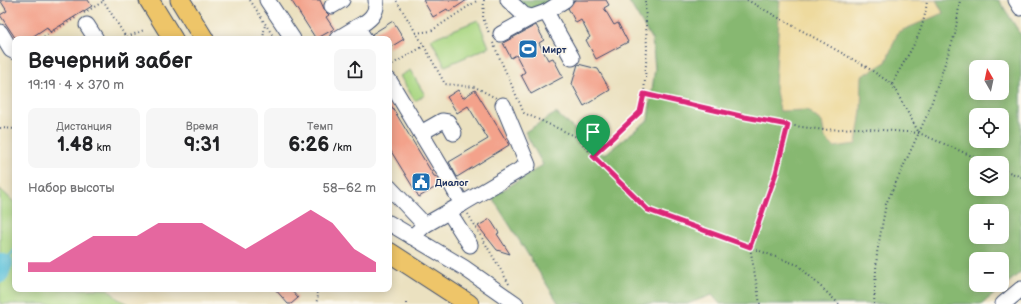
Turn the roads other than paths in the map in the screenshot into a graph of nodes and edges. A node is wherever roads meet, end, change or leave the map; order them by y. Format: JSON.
{"nodes":[{"id":1,"x":149,"y":0,"type":"edge"},
{"id":2,"x":180,"y":0,"type":"edge"},
{"id":3,"x":376,"y":0,"type":"edge"},
{"id":4,"x":508,"y":0,"type":"edge"},
{"id":5,"x":565,"y":0,"type":"edge"},
{"id":6,"x":1016,"y":0,"type":"edge"},
{"id":7,"x":268,"y":1,"type":"edge"},
{"id":8,"x":1021,"y":8,"type":"edge"},
{"id":9,"x":546,"y":12,"type":"junction"},
{"id":10,"x":532,"y":18,"type":"junction"},
{"id":11,"x":87,"y":25,"type":"dead end"},
{"id":12,"x":0,"y":32,"type":"edge"},
{"id":13,"x":360,"y":33,"type":"edge"},
{"id":14,"x":501,"y":34,"type":"dead end"},
{"id":15,"x":94,"y":36,"type":"edge"},
{"id":16,"x":171,"y":36,"type":"edge"},
{"id":17,"x":202,"y":36,"type":"edge"},
{"id":18,"x":290,"y":36,"type":"edge"},
{"id":19,"x":348,"y":36,"type":"edge"},
{"id":20,"x":12,"y":50,"type":"edge"},
{"id":21,"x":572,"y":58,"type":"dead end"},
{"id":22,"x":392,"y":85,"type":"edge"},
{"id":23,"x":504,"y":99,"type":"road end"},
{"id":24,"x":421,"y":133,"type":"junction"},
{"id":25,"x":454,"y":133,"type":"dead end"},
{"id":26,"x":392,"y":190,"type":"edge"},
{"id":27,"x":456,"y":208,"type":"junction"},
{"id":28,"x":392,"y":225,"type":"edge"},
{"id":29,"x":425,"y":225,"type":"junction"},
{"id":30,"x":412,"y":237,"type":"junction"},
{"id":31,"x":470,"y":245,"type":"dead end"},
{"id":32,"x":392,"y":254,"type":"edge"},
{"id":33,"x":1021,"y":289,"type":"edge"},
{"id":34,"x":469,"y":304,"type":"edge"},
{"id":35,"x":516,"y":304,"type":"edge"},
{"id":36,"x":1003,"y":304,"type":"edge"}],
"edges":[{"from":1,"to":16,"type":"main road"},
{"from":2,"to":17,"type":"main road"},
{"from":3,"to":13,"type":"street"},
{"from":4,"to":10,"type":"street"},
{"from":5,"to":9,"type":"street"},
{"from":6,"to":8,"type":"street"},
{"from":7,"to":18,"type":"street"},
{"from":9,"to":10,"type":"street"},
{"from":9,"to":21,"type":"street"},
{"from":10,"to":14,"type":"street"},
{"from":11,"to":15,"type":"street"},
{"from":12,"to":20,"type":"street"},
{"from":13,"to":19,"type":"street"},
{"from":22,"to":24,"type":"street"},
{"from":23,"to":27,"type":"street"},
{"from":24,"to":25,"type":"street"},
{"from":24,"to":27,"type":"street"},
{"from":26,"to":29,"type":"street"},
{"from":27,"to":29,"type":"street"},
{"from":27,"to":31,"type":"street"},
{"from":28,"to":30,"type":"street"},
{"from":29,"to":30,"type":"street"},
{"from":30,"to":35,"type":"street"},
{"from":32,"to":34,"type":"main road"},
{"from":33,"to":36,"type":"street"}]}
